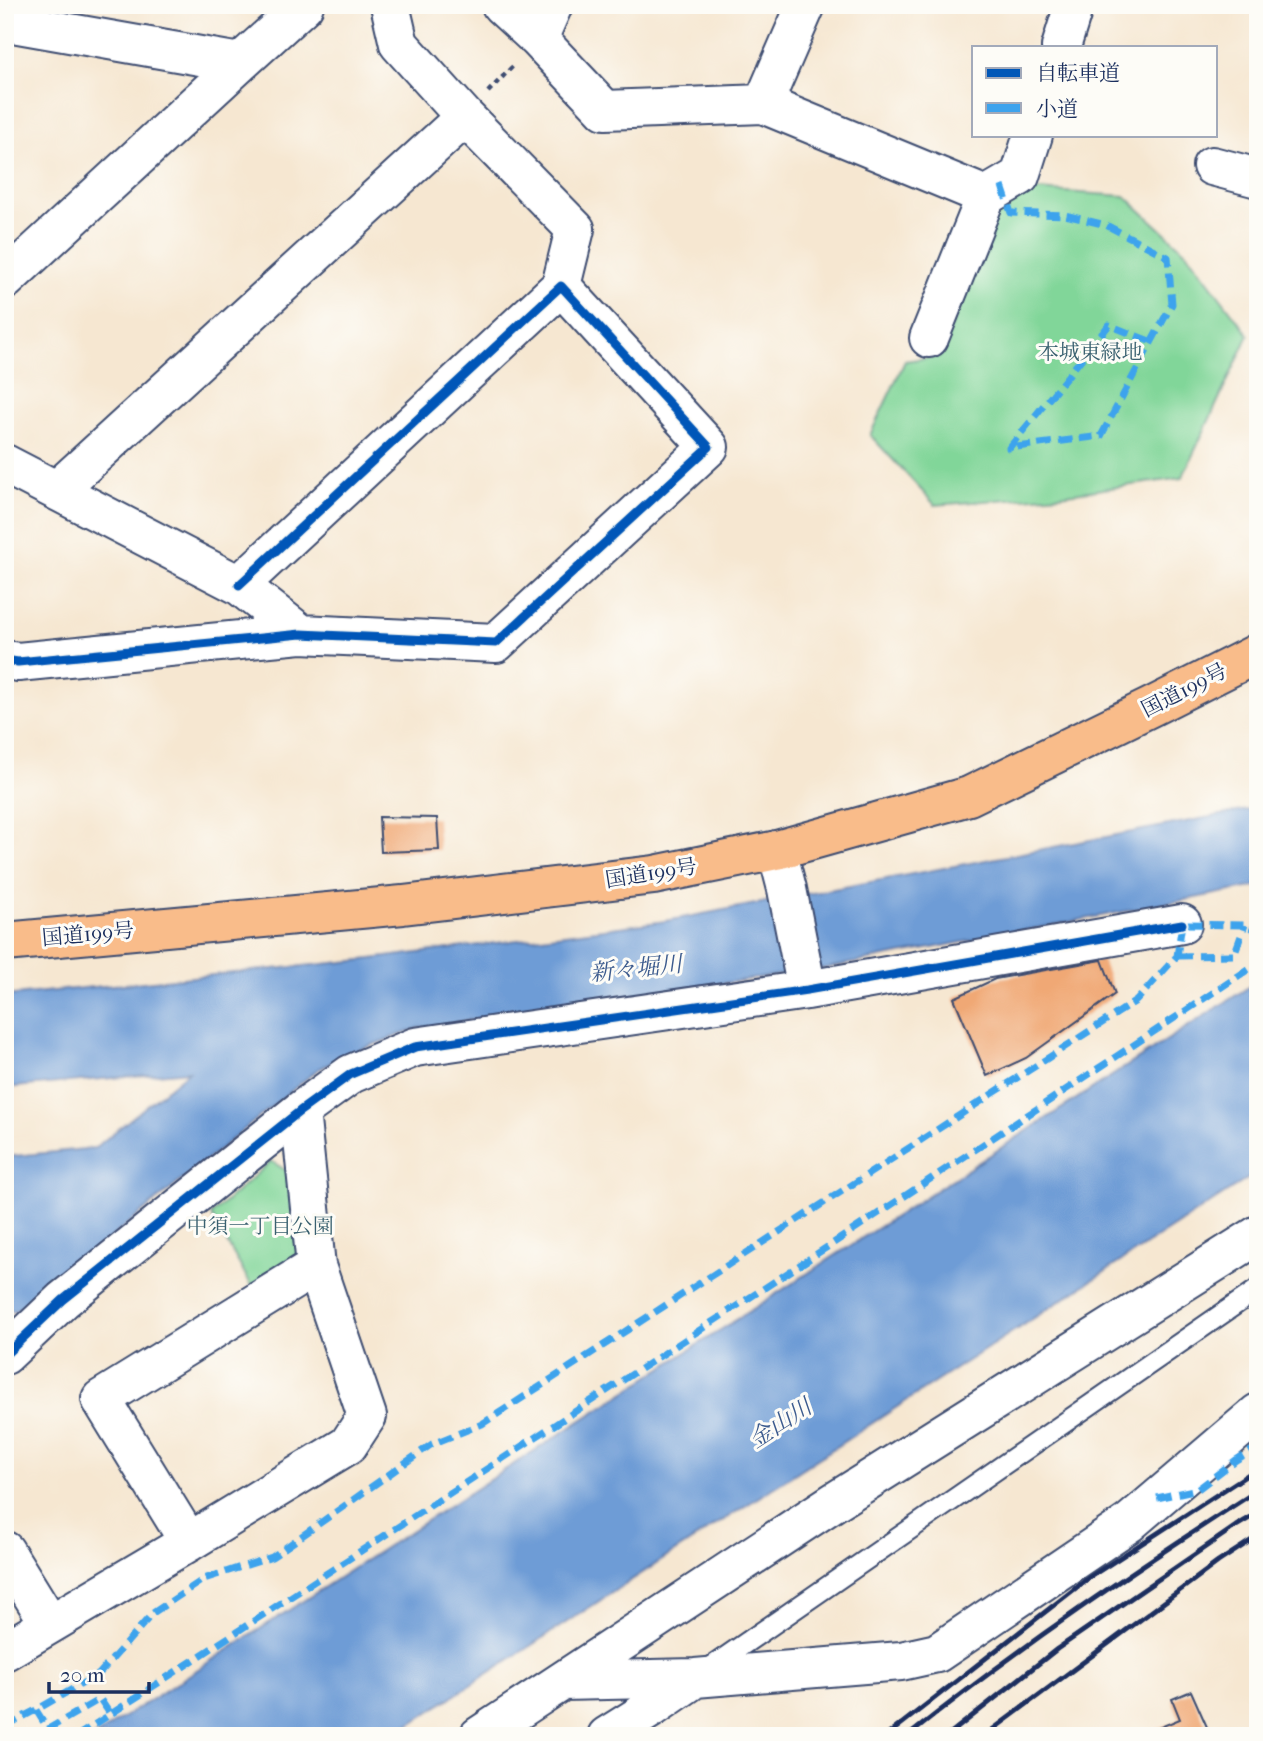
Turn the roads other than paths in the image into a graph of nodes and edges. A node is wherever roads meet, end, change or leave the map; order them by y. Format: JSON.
{"nodes":[{"id":1,"x":304,"y":5,"type":"edge"},
{"id":2,"x":390,"y":5,"type":"edge"},
{"id":3,"x":501,"y":5,"type":"edge"},
{"id":4,"x":553,"y":5,"type":"edge"},
{"id":5,"x":806,"y":5,"type":"edge"},
{"id":6,"x":1074,"y":5,"type":"edge"},
{"id":7,"x":6,"y":22,"type":"edge"},
{"id":8,"x":538,"y":39,"type":"junction"},
{"id":9,"x":1061,"y":46,"type":"edge"},
{"id":10,"x":240,"y":62,"type":"junction"},
{"id":11,"x":763,"y":104,"type":"junction"},
{"id":12,"x":465,"y":117,"type":"junction"},
{"id":13,"x":1033,"y":136,"type":"edge"},
{"id":14,"x":1212,"y":166,"type":"dead end"},
{"id":15,"x":1258,"y":178,"type":"edge"},
{"id":16,"x":986,"y":196,"type":"junction"},
{"id":17,"x":5,"y":281,"type":"edge"},
{"id":18,"x":561,"y":286,"type":"junction"},
{"id":19,"x":929,"y":338,"type":"dead end"},
{"id":20,"x":5,"y":464,"type":"edge"},
{"id":21,"x":57,"y":490,"type":"junction"},
{"id":22,"x":239,"y":584,"type":"junction"},
{"id":23,"x":301,"y":634,"type":"junction"},
{"id":24,"x":1258,"y":653,"type":"edge"},
{"id":25,"x":5,"y":660,"type":"edge"},
{"id":26,"x":777,"y":850,"type":"junction"},
{"id":27,"x":1182,"y":924,"type":"dead end"},
{"id":28,"x":5,"y":942,"type":"edge"},
{"id":29,"x":807,"y":990,"type":"junction"},
{"id":30,"x":300,"y":1111,"type":"junction"},
{"id":31,"x":1258,"y":1235,"type":"edge"},
{"id":32,"x":316,"y":1265,"type":"junction"},
{"id":33,"x":1258,"y":1289,"type":"edge"},
{"id":34,"x":5,"y":1355,"type":"edge"},
{"id":35,"x":1258,"y":1413,"type":"edge"},
{"id":36,"x":189,"y":1542,"type":"junction"},
{"id":37,"x":5,"y":1551,"type":"edge"},
{"id":38,"x":50,"y":1625,"type":"junction"},
{"id":39,"x":5,"y":1651,"type":"edge"},
{"id":40,"x":695,"y":1678,"type":"junction"},
{"id":41,"x":563,"y":1681,"type":"junction"},
{"id":42,"x":479,"y":1736,"type":"edge"},
{"id":43,"x":607,"y":1736,"type":"edge"}],
"edges":[{"from":1,"to":10,"type":"street"},
{"from":2,"to":12,"type":"street"},
{"from":3,"to":8,"type":"street"},
{"from":4,"to":8,"type":"street"},
{"from":5,"to":11,"type":"street"},
{"from":6,"to":9,"type":"street"},
{"from":7,"to":10,"type":"street"},
{"from":8,"to":11,"type":"street"},
{"from":10,"to":17,"type":"street"},
{"from":11,"to":16,"type":"street"},
{"from":12,"to":18,"type":"street"},
{"from":12,"to":21,"type":"street"},
{"from":13,"to":16,"type":"street"},
{"from":14,"to":15,"type":"street"},
{"from":16,"to":19,"type":"street"},
{"from":18,"to":22,"type":"street"},
{"from":18,"to":23,"type":"street"},
{"from":20,"to":21,"type":"street"},
{"from":21,"to":22,"type":"street"},
{"from":22,"to":23,"type":"street"},
{"from":23,"to":25,"type":"street"},
{"from":24,"to":26,"type":"highway","name":"国道199号"},
{"from":26,"to":28,"type":"highway","name":"国道199号"},
{"from":26,"to":29,"type":"street"},
{"from":27,"to":29,"type":"street"},
{"from":29,"to":30,"type":"street"},
{"from":30,"to":32,"type":"street"},
{"from":30,"to":34,"type":"street"},
{"from":31,"to":41,"type":"street"},
{"from":32,"to":36,"type":"street"},
{"from":32,"to":36,"type":"street"},
{"from":33,"to":40,"type":"lane"},
{"from":35,"to":40,"type":"street"},
{"from":36,"to":38,"type":"street"},
{"from":37,"to":38,"type":"street"},
{"from":38,"to":39,"type":"street"},
{"from":40,"to":41,"type":"street"},
{"from":40,"to":43,"type":"street"},
{"from":41,"to":42,"type":"street"}]}
